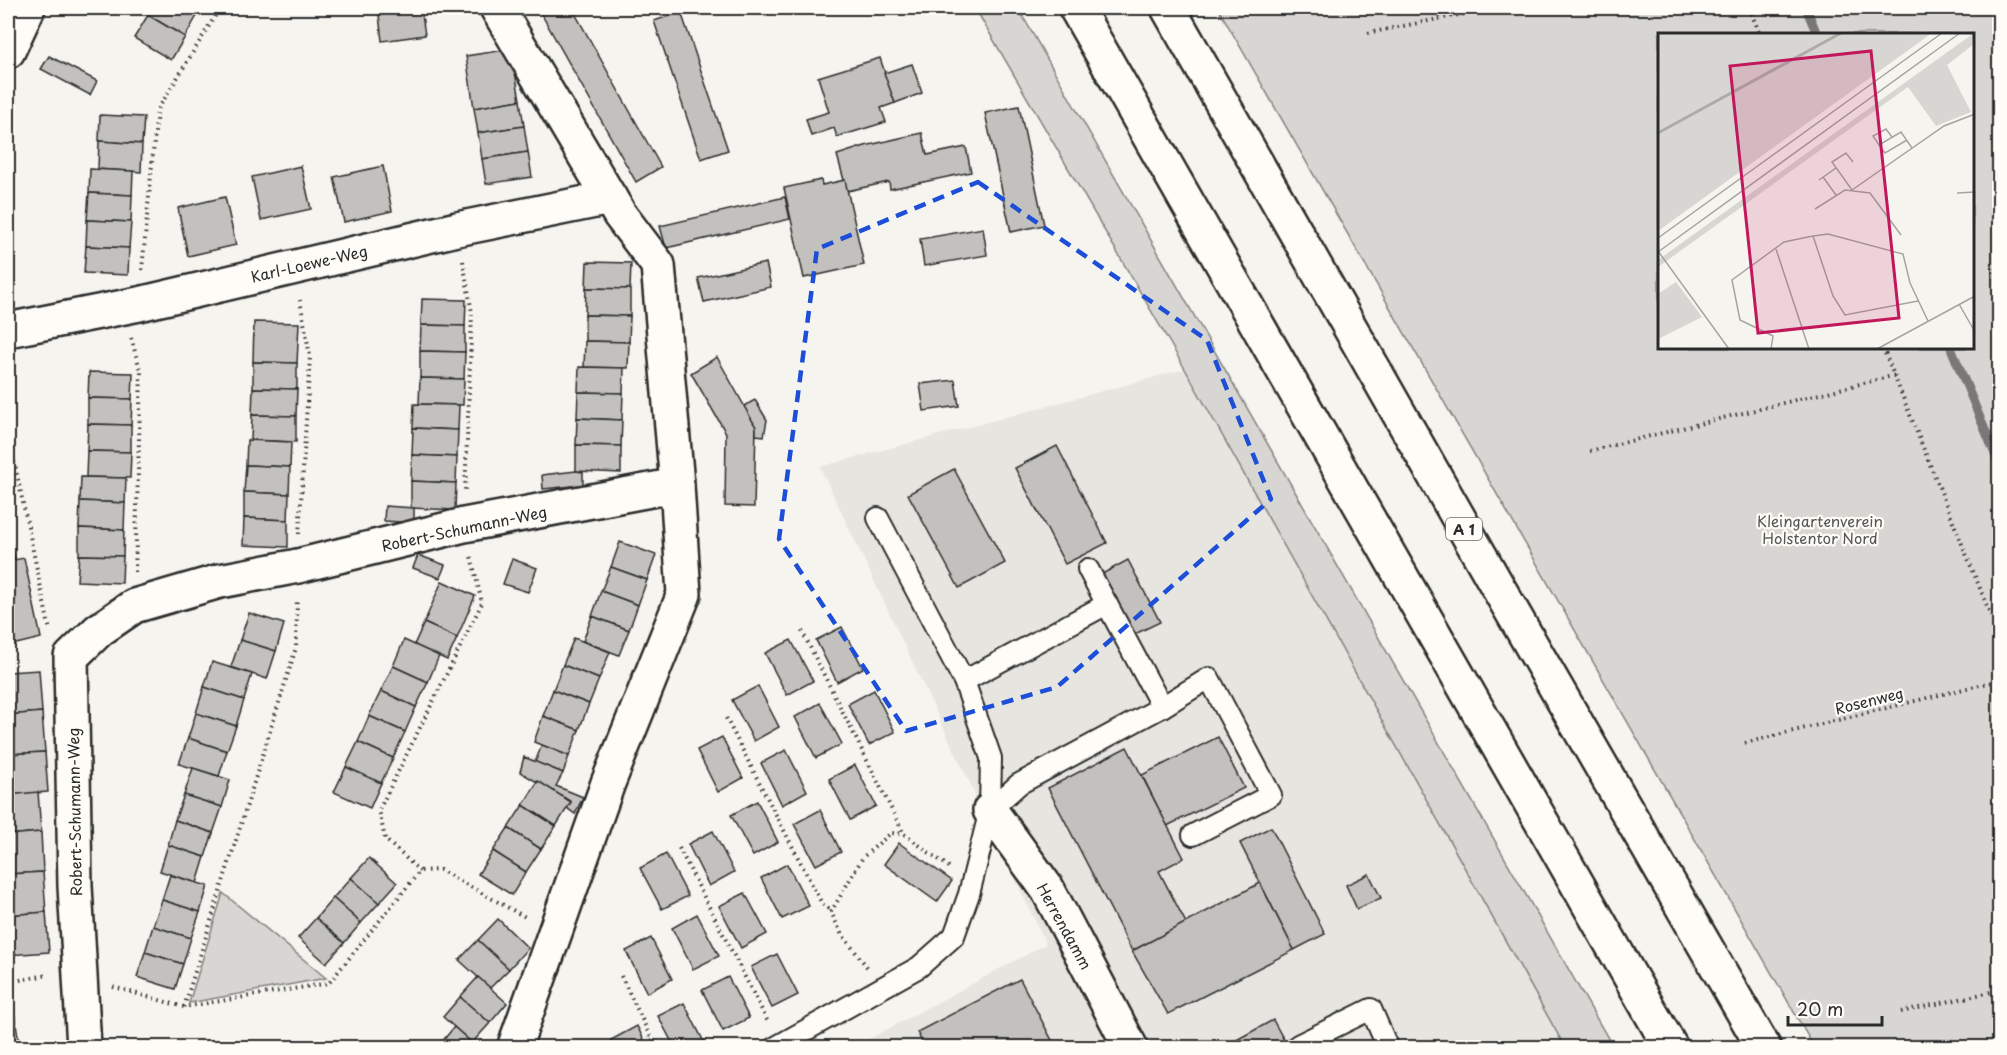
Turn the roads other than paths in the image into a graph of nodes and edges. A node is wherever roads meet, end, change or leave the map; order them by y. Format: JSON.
{"nodes":[{"id":1,"x":28,"y":8,"type":"edge"},
{"id":2,"x":497,"y":8,"type":"edge"},
{"id":3,"x":1076,"y":8,"type":"edge"},
{"id":4,"x":1168,"y":8,"type":"edge"},
{"id":5,"x":8,"y":51,"type":"edge"},
{"id":6,"x":610,"y":198,"type":"junction"},
{"id":7,"x":8,"y":330,"type":"edge"},
{"id":8,"x":677,"y":485,"type":"junction"},
{"id":9,"x":878,"y":518,"type":"dead end"},
{"id":10,"x":1088,"y":569,"type":"dead end"},
{"id":11,"x":1107,"y":604,"type":"junction"},
{"id":12,"x":964,"y":681,"type":"junction"},
{"id":13,"x":1162,"y":706,"type":"junction"},
{"id":14,"x":990,"y":810,"type":"junction"},
{"id":15,"x":1193,"y":835,"type":"dead end"},
{"id":16,"x":776,"y":1046,"type":"edge"},
{"id":17,"x":84,"y":1047,"type":"edge"},
{"id":18,"x":513,"y":1047,"type":"edge"},
{"id":19,"x":1131,"y":1047,"type":"edge"},
{"id":20,"x":1297,"y":1047,"type":"edge"},
{"id":21,"x":1389,"y":1047,"type":"edge"},
{"id":22,"x":1671,"y":1047,"type":"edge"},
{"id":23,"x":1764,"y":1047,"type":"edge"}],
"edges":[{"from":1,"to":5,"type":"main road"},
{"from":2,"to":6,"type":"main road"},
{"from":3,"to":22,"type":"main road"},
{"from":4,"to":23,"type":"main road","number":"A 1"},
{"from":6,"to":7,"type":"main road","name":"Karl-Loewe-Weg"},
{"from":6,"to":8,"type":"main road"},
{"from":8,"to":17,"type":"main road","name":"Robert-Schumann-Weg"},
{"from":8,"to":18,"type":"main road"},
{"from":9,"to":12,"type":"lane"},
{"from":10,"to":11,"type":"lane"},
{"from":11,"to":12,"type":"lane"},
{"from":11,"to":13,"type":"lane"},
{"from":12,"to":14,"type":"lane"},
{"from":13,"to":14,"type":"lane"},
{"from":13,"to":15,"type":"lane"},
{"from":14,"to":16,"type":"lane"},
{"from":14,"to":19,"type":"main road","name":"Herrendamm"},
{"from":20,"to":21,"type":"lane"}]}
